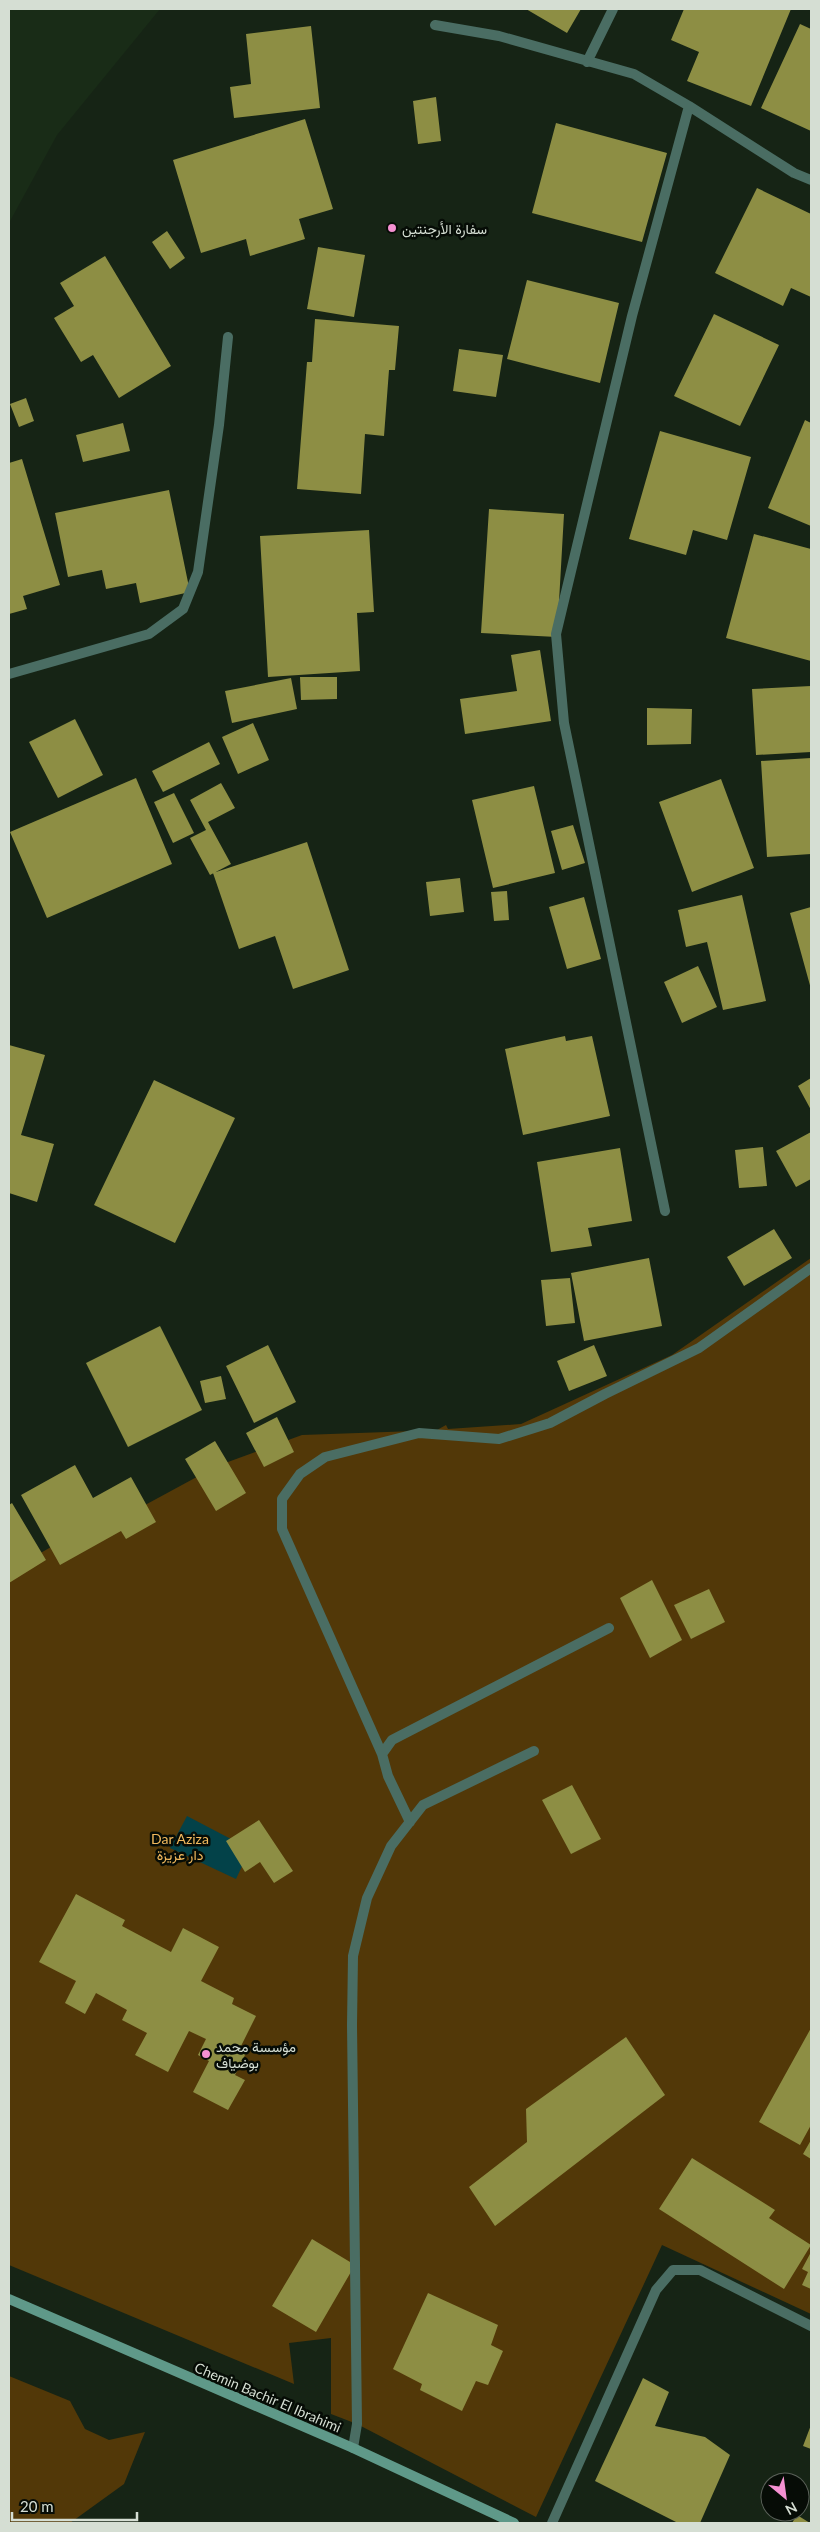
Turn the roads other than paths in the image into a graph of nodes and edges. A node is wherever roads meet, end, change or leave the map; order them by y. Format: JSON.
{"nodes":[{"id":1,"x":614,"y":9,"type":"edge"},
{"id":2,"x":435,"y":25,"type":"dead end"},
{"id":3,"x":587,"y":62,"type":"junction"},
{"id":4,"x":689,"y":106,"type":"junction"},
{"id":5,"x":811,"y":180,"type":"edge"},
{"id":6,"x":228,"y":337,"type":"dead end"},
{"id":7,"x":9,"y":674,"type":"edge"},
{"id":8,"x":665,"y":1211,"type":"dead end"},
{"id":9,"x":811,"y":1268,"type":"edge"},
{"id":10,"x":609,"y":1628,"type":"dead end"},
{"id":11,"x":534,"y":1751,"type":"dead end"},
{"id":12,"x":382,"y":1754,"type":"junction"},
{"id":13,"x":410,"y":1822,"type":"junction"},
{"id":14,"x":9,"y":2299,"type":"edge"},
{"id":15,"x":811,"y":2326,"type":"edge"},
{"id":16,"x":353,"y":2448,"type":"junction"},
{"id":17,"x":514,"y":2523,"type":"edge"},
{"id":18,"x":552,"y":2523,"type":"edge"}],
"edges":[{"from":1,"to":3,"type":"street"},
{"from":2,"to":3,"type":"street"},
{"from":3,"to":4,"type":"street"},
{"from":4,"to":5,"type":"street"},
{"from":4,"to":8,"type":"street"},
{"from":6,"to":7,"type":"street"},
{"from":9,"to":12,"type":"street"},
{"from":10,"to":12,"type":"street"},
{"from":11,"to":13,"type":"street"},
{"from":12,"to":13,"type":"street"},
{"from":13,"to":16,"type":"street"},
{"from":14,"to":16,"type":"main road","name":"Chemin Bachir El Ibrahimi"},
{"from":15,"to":18,"type":"street"},
{"from":16,"to":17,"type":"main road","name":"Chemin Bachir El Ibrahimi"}]}
